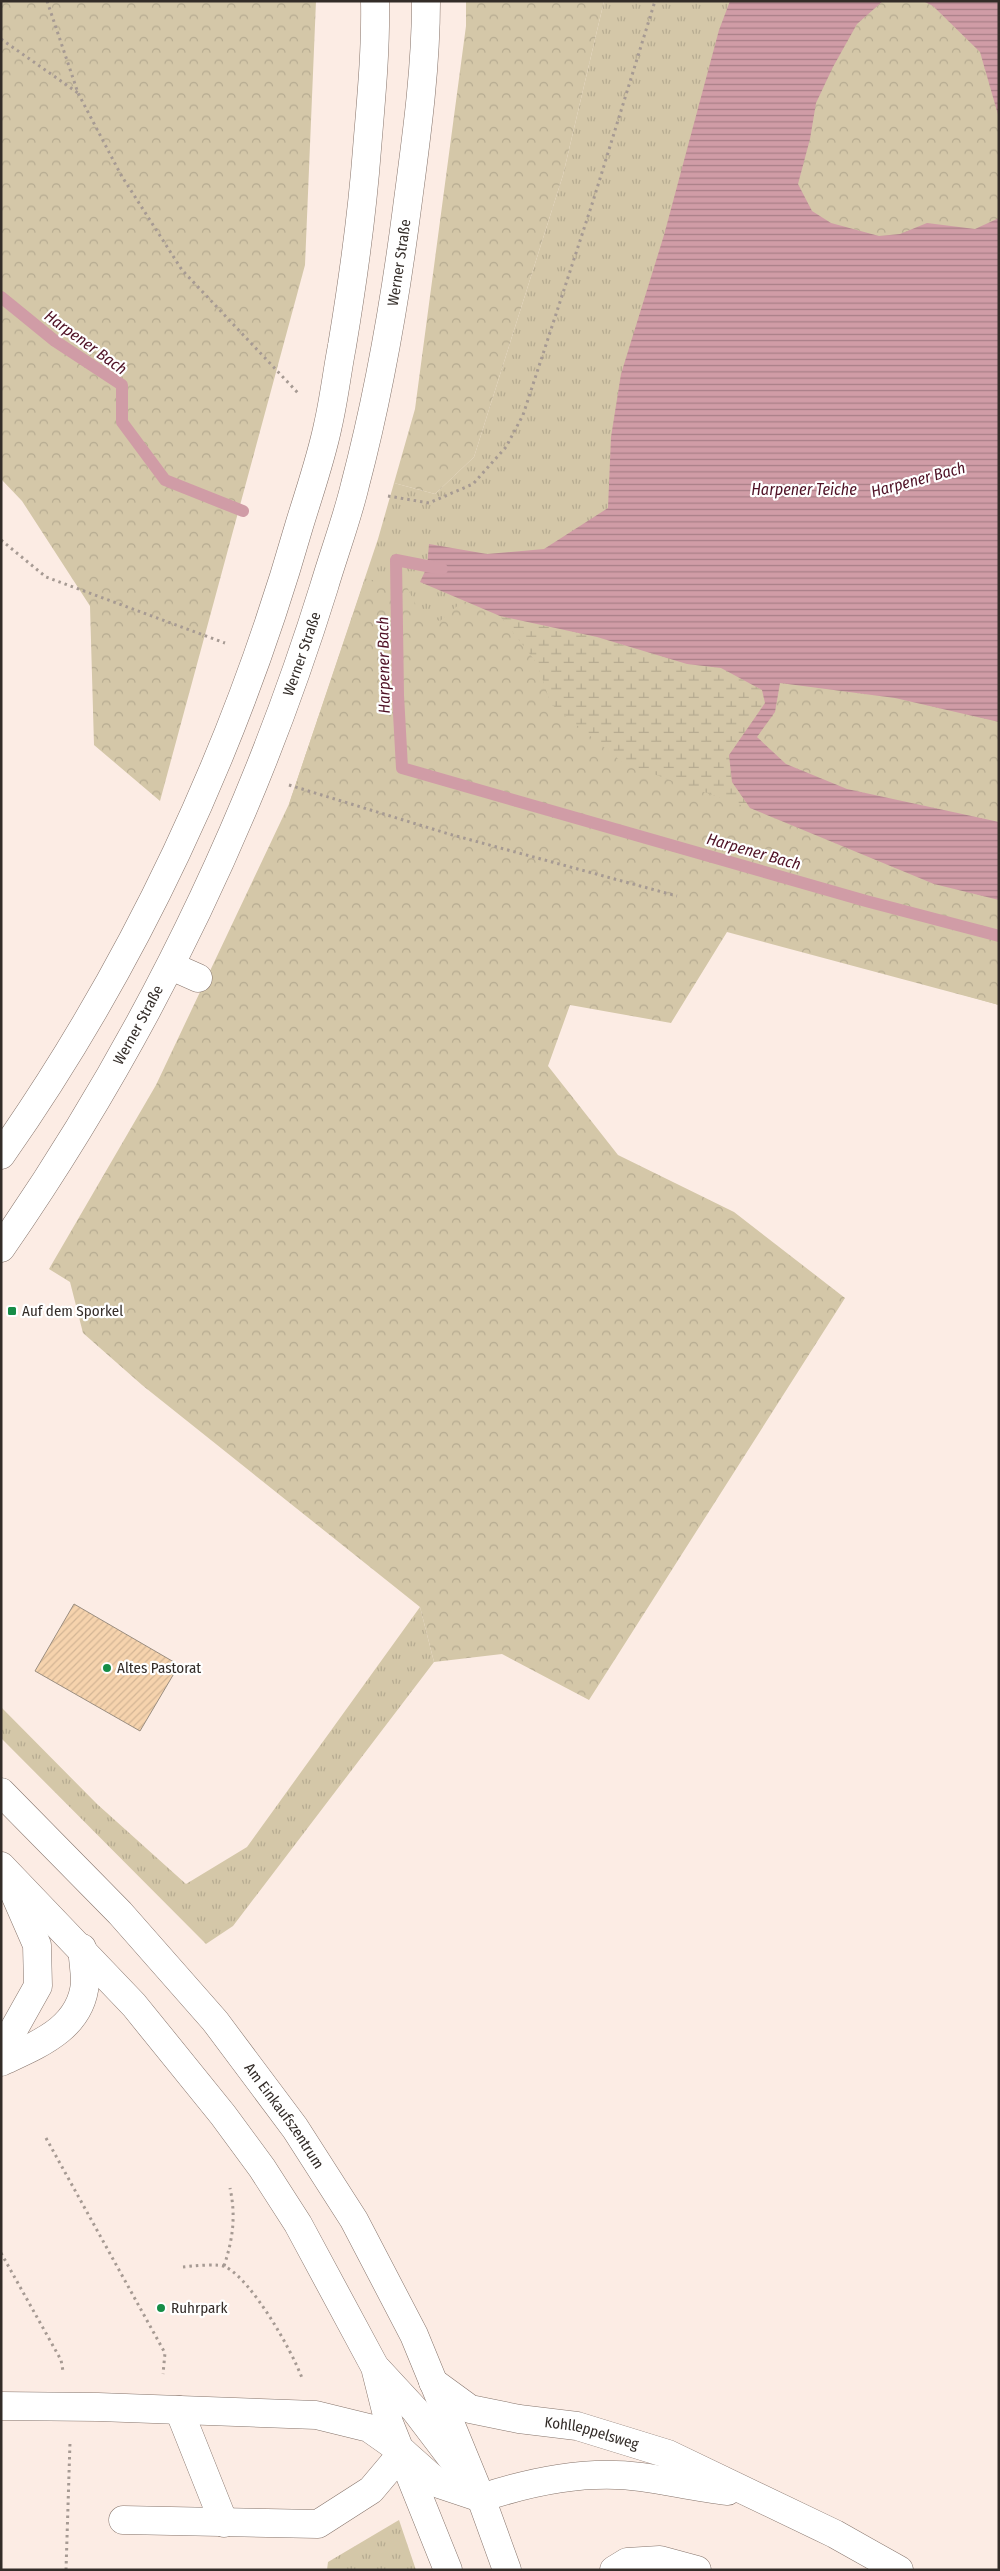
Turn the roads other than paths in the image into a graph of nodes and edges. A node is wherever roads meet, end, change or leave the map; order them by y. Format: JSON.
{"nodes":[{"id":1,"x":375,"y":1,"type":"edge"},
{"id":2,"x":426,"y":1,"type":"edge"},
{"id":3,"x":171,"y":966,"type":"junction"},
{"id":4,"x":198,"y":978,"type":"dead end"},
{"id":5,"x":1,"y":1155,"type":"edge"},
{"id":6,"x":1,"y":1248,"type":"edge"},
{"id":7,"x":1,"y":1792,"type":"edge"},
{"id":8,"x":2,"y":1866,"type":"edge"},
{"id":9,"x":82,"y":1948,"type":"junction"},
{"id":10,"x":1,"y":2052,"type":"edge"},
{"id":11,"x":1,"y":2062,"type":"edge"},
{"id":12,"x":375,"y":2367,"type":"junction"},
{"id":13,"x":432,"y":2382,"type":"junction"},
{"id":14,"x":1,"y":2406,"type":"edge"},
{"id":15,"x":179,"y":2410,"type":"junction"},
{"id":16,"x":402,"y":2452,"type":"junction"},
{"id":17,"x":750,"y":2494,"type":"junction"},
{"id":18,"x":481,"y":2498,"type":"junction"},
{"id":19,"x":123,"y":2520,"type":"dead end"},
{"id":20,"x":224,"y":2523,"type":"junction"},
{"id":21,"x":448,"y":2570,"type":"edge"},
{"id":22,"x":506,"y":2570,"type":"edge"},
{"id":23,"x":614,"y":2570,"type":"edge"},
{"id":24,"x":698,"y":2570,"type":"edge"},
{"id":25,"x":899,"y":2570,"type":"edge"}],
"edges":[{"from":1,"to":5,"type":"main road"},
{"from":2,"to":3,"type":"main road","name":"Werner Straße"},
{"from":3,"to":4,"type":"main road"},
{"from":3,"to":6,"type":"main road","name":"Werner Straße"},
{"from":7,"to":13,"type":"main road","name":"Am Einkaufszentrum"},
{"from":8,"to":9,"type":"main road","name":"Am Einkaufszentrum"},
{"from":8,"to":10,"type":"main road","name":"Am Einkaufszentrum"},
{"from":9,"to":11,"type":"main road"},
{"from":9,"to":12,"type":"main road","name":"Am Einkaufszentrum"},
{"from":12,"to":16,"type":"main road","name":"Am Einkaufszentrum"},
{"from":12,"to":18,"type":"main road","name":"Am Einkaufszentrum"},
{"from":13,"to":17,"type":"main road","name":"Kohlleppelsweg"},
{"from":13,"to":18,"type":"main road","name":"Am Einkaufszentrum"},
{"from":14,"to":15,"type":"main road","name":"Am Einkaufszentrum"},
{"from":15,"to":16,"type":"main road","name":"Am Einkaufszentrum"},
{"from":15,"to":20,"type":"main road"},
{"from":16,"to":18,"type":"main road","name":"Am Einkaufszentrum"},
{"from":16,"to":20,"type":"main road"},
{"from":16,"to":21,"type":"main road","name":"Am Einkaufszentrum"},
{"from":17,"to":18,"type":"main road","name":"Kohlleppelsweg"},
{"from":17,"to":25,"type":"main road","name":"Kohlleppelsweg"},
{"from":18,"to":22,"type":"main road","name":"Am Einkaufszentrum"},
{"from":19,"to":20,"type":"main road"},
{"from":23,"to":24,"type":"main road"}]}
